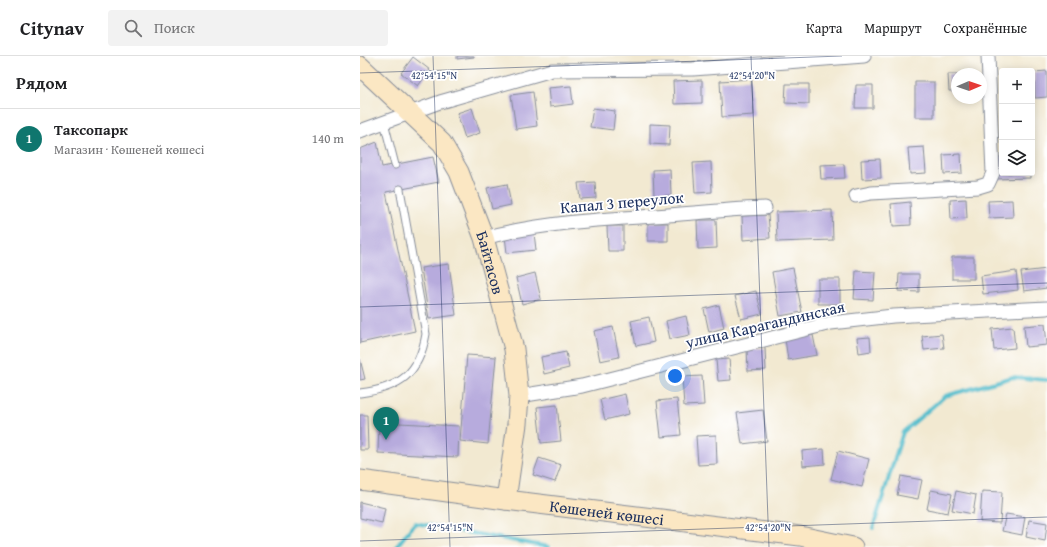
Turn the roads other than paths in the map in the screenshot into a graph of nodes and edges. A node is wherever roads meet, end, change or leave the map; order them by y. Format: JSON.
{"nodes":[{"id":1,"x":864,"y":56,"type":"edge"},
{"id":2,"x":988,"y":56,"type":"edge"},
{"id":3,"x":360,"y":66,"type":"edge"},
{"id":4,"x":410,"y":112,"type":"junction"},
{"id":5,"x":384,"y":122,"type":"junction"},
{"id":6,"x":360,"y":131,"type":"edge"},
{"id":7,"x":395,"y":164,"type":"dead end"},
{"id":8,"x":400,"y":189,"type":"dead end"},
{"id":9,"x":856,"y":196,"type":"dead end"},
{"id":10,"x":765,"y":208,"type":"dead end"},
{"id":11,"x":484,"y":238,"type":"junction"},
{"id":12,"x":1047,"y":308,"type":"edge"},
{"id":13,"x":360,"y":393,"type":"edge"},
{"id":14,"x":518,"y":396,"type":"junction"},
{"id":15,"x":360,"y":480,"type":"edge"},
{"id":16,"x":506,"y":500,"type":"junction"},
{"id":17,"x":852,"y":547,"type":"edge"}],
"edges":[{"from":1,"to":4,"type":"street"},
{"from":2,"to":9,"type":"street"},
{"from":3,"to":4,"type":"main road","name":"Байтасов"},
{"from":4,"to":5,"type":"street"},
{"from":4,"to":11,"type":"main road","name":"Байтасов"},
{"from":5,"to":6,"type":"street"},
{"from":5,"to":7,"type":"lane"},
{"from":8,"to":13,"type":"lane"},
{"from":10,"to":11,"type":"street","name":"Капал 3 переулок"},
{"from":11,"to":14,"type":"main road","name":"Байтасов"},
{"from":12,"to":14,"type":"street","name":"улица Карагандинская"},
{"from":14,"to":16,"type":"main road","name":"Байтасов"},
{"from":15,"to":16,"type":"main road","name":"Көшеней көшесі"},
{"from":16,"to":17,"type":"main road","name":"Көшеней көшесі"}]}
